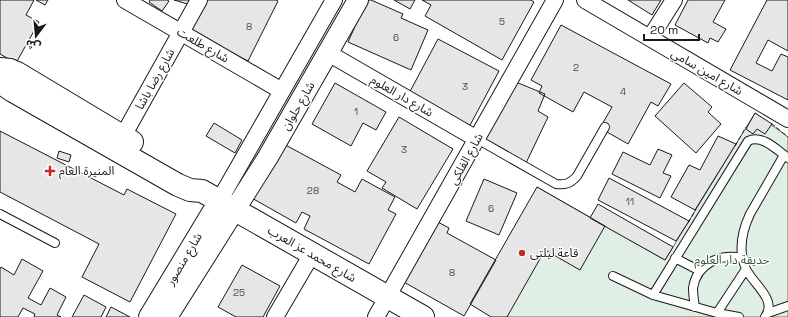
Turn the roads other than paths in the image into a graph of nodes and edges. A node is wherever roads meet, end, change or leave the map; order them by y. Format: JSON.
{"nodes":[{"id":1,"x":125,"y":0,"type":"edge"},
{"id":2,"x":199,"y":0,"type":"edge"},
{"id":3,"x":334,"y":0,"type":"edge"},
{"id":4,"x":358,"y":0,"type":"edge"},
{"id":5,"x":555,"y":0,"type":"edge"},
{"id":6,"x":585,"y":0,"type":"edge"},
{"id":7,"x":674,"y":0,"type":"edge"},
{"id":8,"x":180,"y":32,"type":"junction"},
{"id":9,"x":650,"y":38,"type":"junction"},
{"id":10,"x":328,"y":52,"type":"junction"},
{"id":11,"x":0,"y":69,"type":"edge"},
{"id":12,"x":0,"y":78,"type":"edge"},
{"id":13,"x":282,"y":91,"type":"junction"},
{"id":14,"x":788,"y":119,"type":"edge"},
{"id":15,"x":605,"y":127,"type":"dead end"},
{"id":16,"x":123,"y":136,"type":"junction"},
{"id":17,"x":477,"y":139,"type":"junction"},
{"id":18,"x":786,"y":157,"type":"edge"},
{"id":19,"x":218,"y":200,"type":"junction"},
{"id":20,"x":0,"y":214,"type":"edge"},
{"id":21,"x":55,"y":243,"type":"dead end"},
{"id":22,"x":312,"y":254,"type":"junction"},
{"id":23,"x":675,"y":258,"type":"junction"},
{"id":24,"x":743,"y":258,"type":"junction"},
{"id":25,"x":746,"y":269,"type":"junction"},
{"id":26,"x":700,"y":271,"type":"junction"},
{"id":27,"x":613,"y":276,"type":"dead end"},
{"id":28,"x":653,"y":295,"type":"junction"},
{"id":29,"x":388,"y":297,"type":"junction"},
{"id":30,"x":788,"y":306,"type":"edge"},
{"id":31,"x":695,"y":307,"type":"junction"},
{"id":32,"x":717,"y":313,"type":"junction"},
{"id":33,"x":769,"y":316,"type":"edge"},
{"id":34,"x":149,"y":317,"type":"edge"},
{"id":35,"x":167,"y":317,"type":"edge"},
{"id":36,"x":275,"y":317,"type":"edge"},
{"id":37,"x":376,"y":317,"type":"edge"},
{"id":38,"x":423,"y":317,"type":"edge"},
{"id":39,"x":739,"y":317,"type":"edge"}],
"edges":[{"from":1,"to":8,"type":"street","name":"شارع طلعت"},
{"from":2,"to":8,"type":"street","name":"شارع رضا باشا"},
{"from":3,"to":13,"type":"street"},
{"from":4,"to":10,"type":"street","name":"شارع حلوان"},
{"from":5,"to":17,"type":"street","name":"شارع الفلكي"},
{"from":6,"to":9,"type":"street","name":"شارع امين سامي"},
{"from":7,"to":9,"type":"street"},
{"from":8,"to":13,"type":"street","name":"شارع طلعت"},
{"from":8,"to":16,"type":"street","name":"شارع رضا باشا"},
{"from":9,"to":14,"type":"street","name":"شارع امين سامي"},
{"from":10,"to":17,"type":"street","name":"شارع دار العلوم"},
{"from":10,"to":19,"type":"street","name":"شارع حلوان"},
{"from":11,"to":16,"type":"main road","name":"شارع محمد عز العرب"},
{"from":12,"to":19,"type":"main road","name":"شارع محمد عز العرب"},
{"from":13,"to":19,"type":"street"},
{"from":15,"to":17,"type":"lane"},
{"from":16,"to":19,"type":"main road","name":"شارع محمد عز العرب"},
{"from":17,"to":29,"type":"street","name":"شارع الفلكي"},
{"from":18,"to":23,"type":"lane"},
{"from":18,"to":24,"type":"lane"},
{"from":19,"to":22,"type":"main road","name":"شارع محمد عز العرب"},
{"from":19,"to":34,"type":"street","name":"شارع منصور"},
{"from":19,"to":35,"type":"street","name":"شارع منصور"},
{"from":20,"to":21,"type":"lane"},
{"from":22,"to":29,"type":"main road","name":"شارع محمد عز العرب"},
{"from":22,"to":36,"type":"street"},
{"from":23,"to":26,"type":"lane"},
{"from":23,"to":28,"type":"lane"},
{"from":24,"to":25,"type":"lane"},
{"from":24,"to":26,"type":"lane"},
{"from":25,"to":32,"type":"lane"},
{"from":25,"to":33,"type":"lane"},
{"from":26,"to":31,"type":"lane"},
{"from":27,"to":28,"type":"lane"},
{"from":28,"to":31,"type":"lane"},
{"from":29,"to":37,"type":"street","name":"شارع الفلكي"},
{"from":29,"to":38,"type":"main road","name":"شارع محمد عز العرب"},
{"from":30,"to":33,"type":"lane"},
{"from":31,"to":32,"type":"lane"},
{"from":32,"to":39,"type":"lane"}]}
